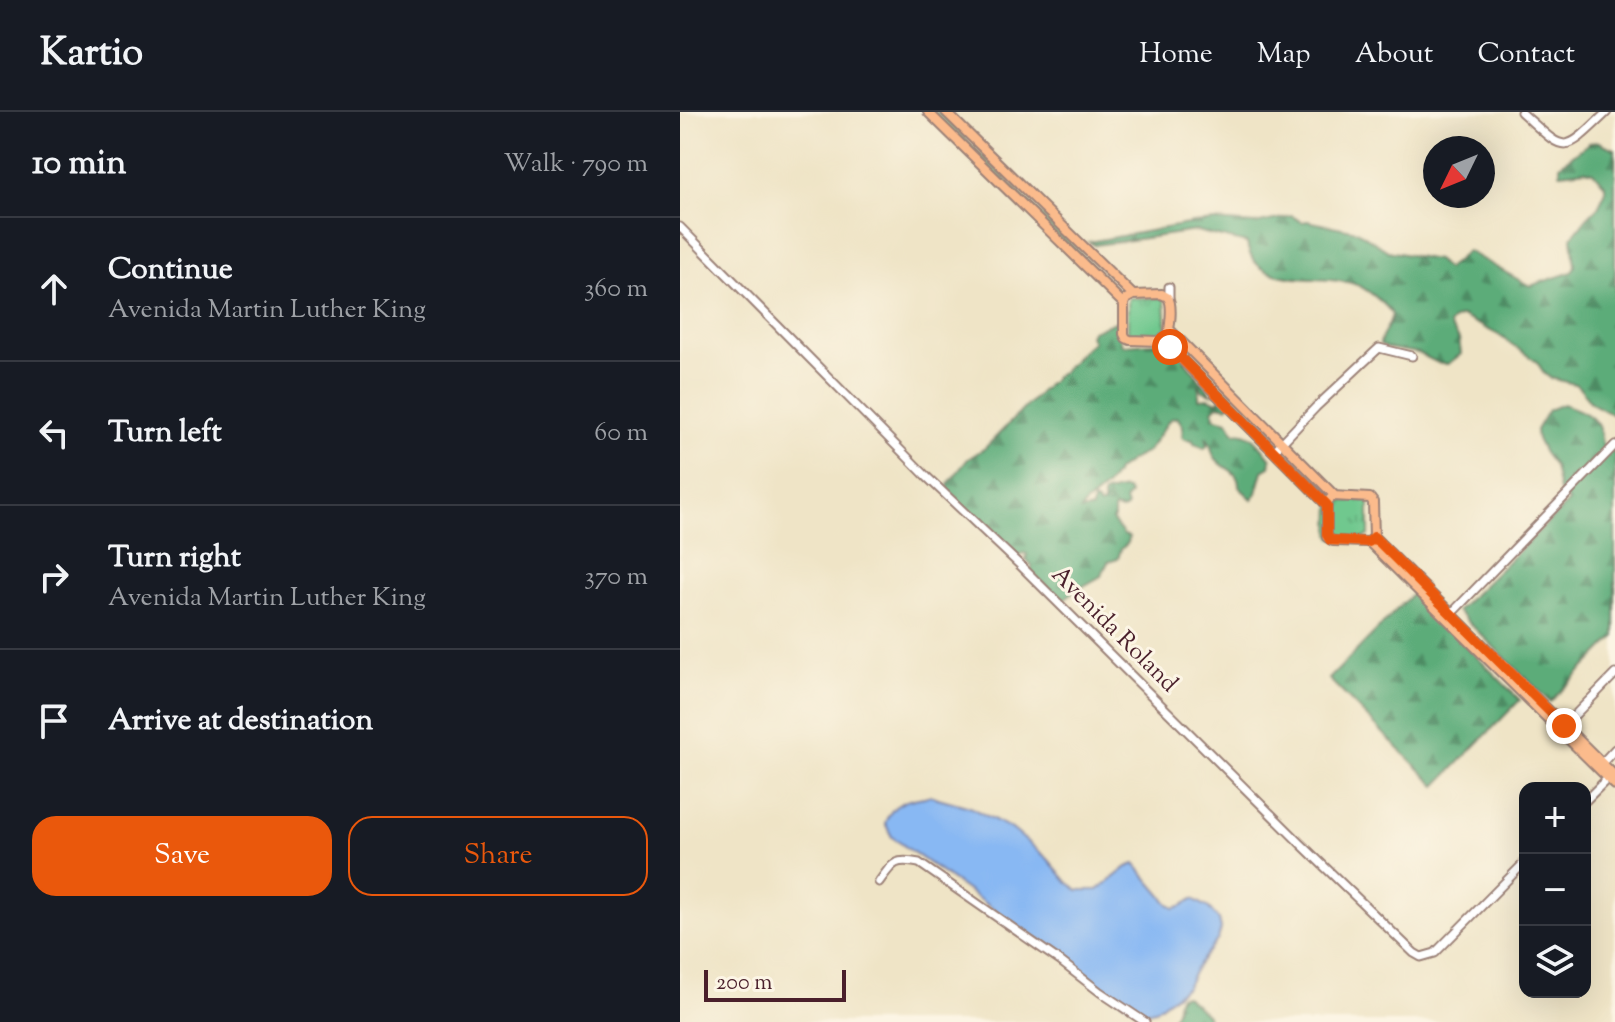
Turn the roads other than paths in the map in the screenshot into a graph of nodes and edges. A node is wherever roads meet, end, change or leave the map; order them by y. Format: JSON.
{"nodes":[{"id":1,"x":928,"y":112,"type":"edge"},
{"id":2,"x":946,"y":112,"type":"edge"},
{"id":3,"x":1521,"y":112,"type":"edge"},
{"id":4,"x":1607,"y":112,"type":"edge"},
{"id":5,"x":680,"y":227,"type":"edge"},
{"id":6,"x":1169,"y":287,"type":"dead end"},
{"id":7,"x":1133,"y":295,"type":"junction"},
{"id":8,"x":1169,"y":299,"type":"junction"},
{"id":9,"x":1124,"y":304,"type":"junction"},
{"id":10,"x":1170,"y":330,"type":"junction"},
{"id":11,"x":1162,"y":340,"type":"junction"},
{"id":12,"x":1412,"y":356,"type":"dead end"},
{"id":13,"x":1225,"y":386,"type":"junction"},
{"id":14,"x":1217,"y":394,"type":"junction"},
{"id":15,"x":1282,"y":443,"type":"junction"},
{"id":16,"x":1615,"y":445,"type":"edge"},
{"id":17,"x":1274,"y":451,"type":"junction"},
{"id":18,"x":1335,"y":496,"type":"junction"},
{"id":19,"x":1327,"y":505,"type":"junction"},
{"id":20,"x":1372,"y":540,"type":"junction"},
{"id":21,"x":1451,"y":614,"type":"junction"},
{"id":22,"x":1615,"y":674,"type":"edge"},
{"id":23,"x":1564,"y":726,"type":"junction"},
{"id":24,"x":1615,"y":749,"type":"edge"},
{"id":25,"x":1602,"y":763,"type":"junction"},
{"id":26,"x":1612,"y":776,"type":"edge"},
{"id":27,"x":1615,"y":785,"type":"edge"},
{"id":28,"x":1591,"y":795,"type":"edge"},
{"id":29,"x":1519,"y":868,"type":"edge"},
{"id":30,"x":879,"y":882,"type":"dead end"},
{"id":31,"x":1145,"y":1022,"type":"edge"}],
"edges":[{"from":1,"to":9,"type":"main road"},
{"from":2,"to":7,"type":"main road"},
{"from":3,"to":4,"type":"street"},
{"from":5,"to":29,"type":"street","name":"Avenida Roland"},
{"from":6,"to":8,"type":"street"},
{"from":7,"to":8,"type":"main road"},
{"from":7,"to":9,"type":"main road"},
{"from":8,"to":10,"type":"main road"},
{"from":9,"to":11,"type":"main road"},
{"from":10,"to":11,"type":"main road"},
{"from":10,"to":13,"type":"main road"},
{"from":11,"to":14,"type":"main road"},
{"from":12,"to":15,"type":"street"},
{"from":13,"to":14,"type":"main road"},
{"from":13,"to":15,"type":"main road"},
{"from":14,"to":17,"type":"main road"},
{"from":15,"to":17,"type":"street"},
{"from":15,"to":18,"type":"main road"},
{"from":16,"to":21,"type":"street"},
{"from":17,"to":19,"type":"main road"},
{"from":18,"to":19,"type":"main road"},
{"from":18,"to":20,"type":"main road"},
{"from":19,"to":20,"type":"main road"},
{"from":20,"to":21,"type":"main road"},
{"from":20,"to":26,"type":"main road"},
{"from":21,"to":23,"type":"main road"},
{"from":22,"to":23,"type":"street"},
{"from":23,"to":25,"type":"main road"},
{"from":24,"to":25,"type":"street"},
{"from":25,"to":26,"type":"main road"},
{"from":26,"to":27,"type":"main road"},
{"from":26,"to":28,"type":"street"},
{"from":30,"to":31,"type":"street"}]}
